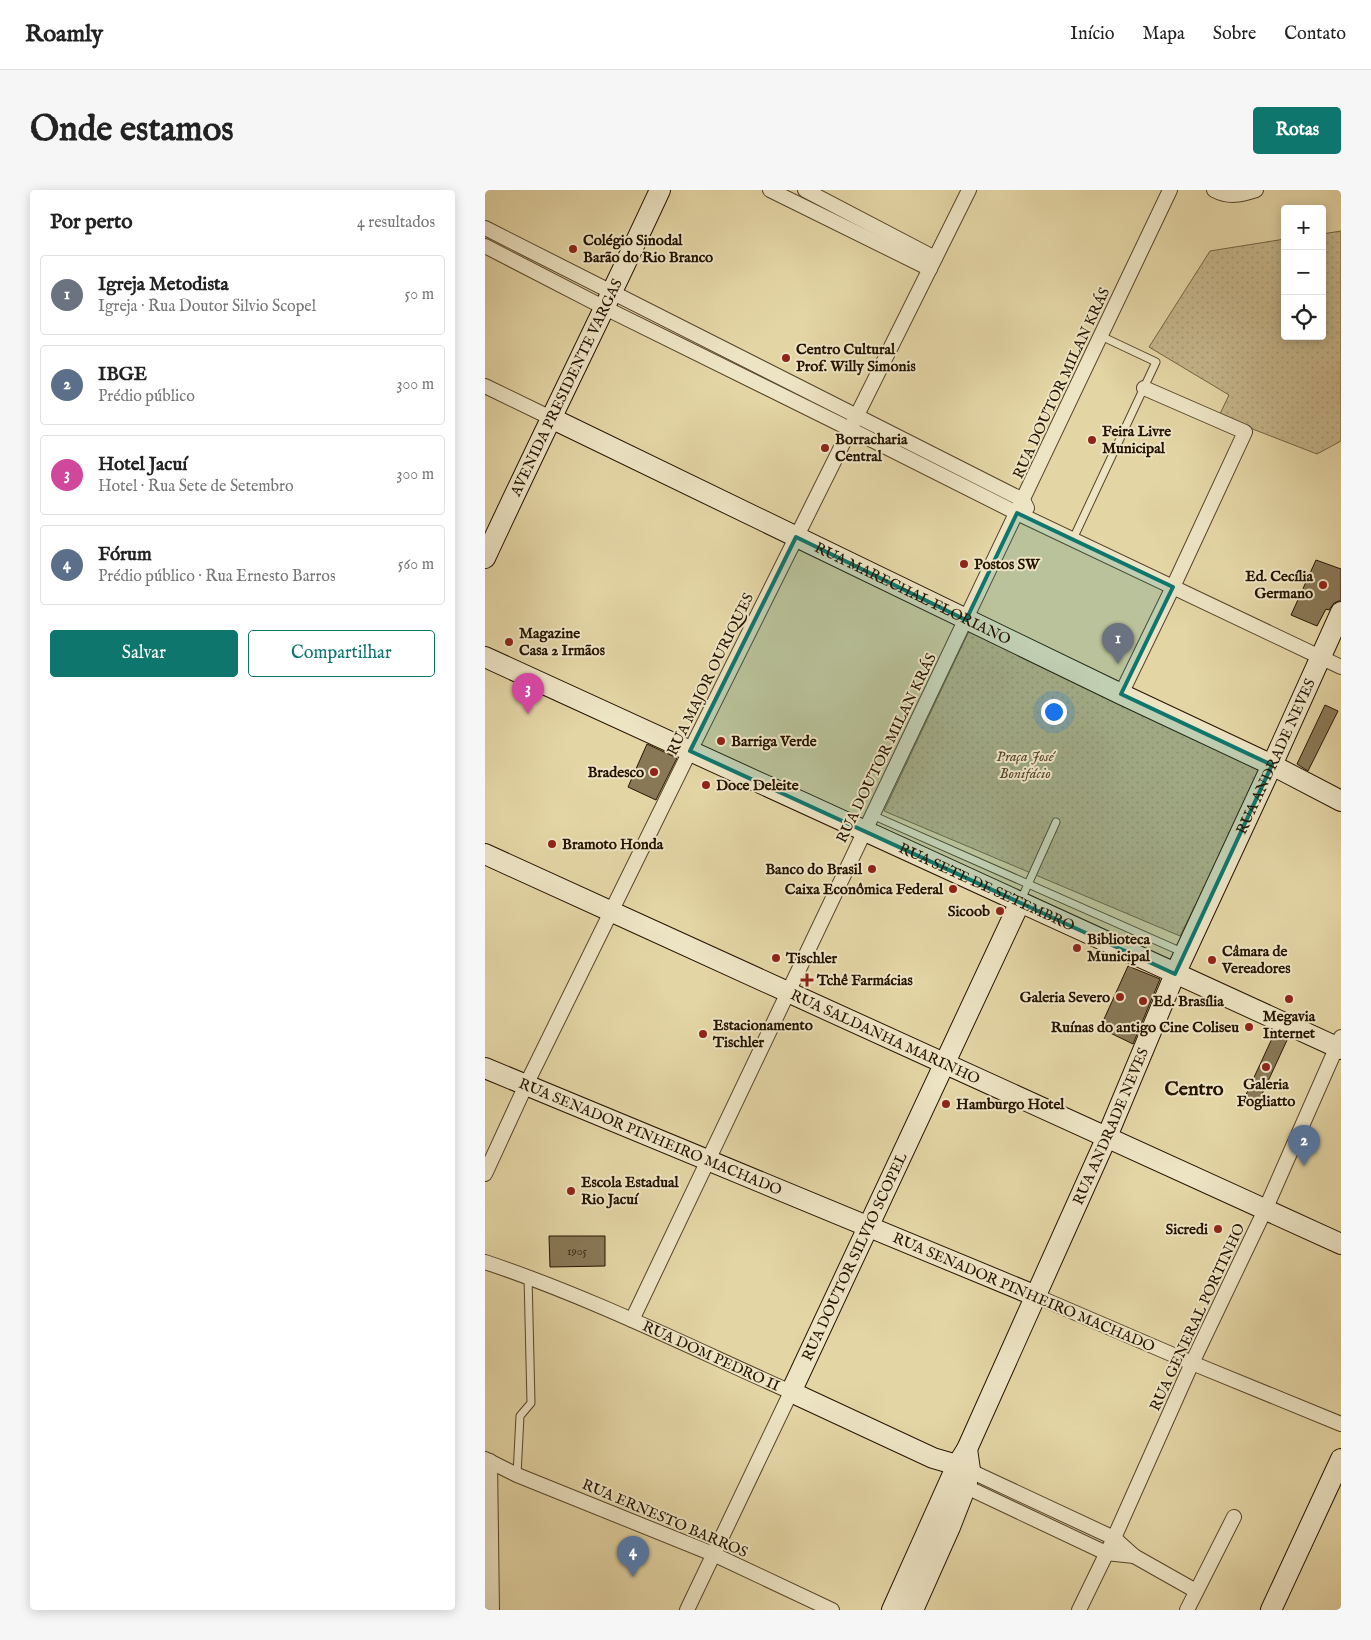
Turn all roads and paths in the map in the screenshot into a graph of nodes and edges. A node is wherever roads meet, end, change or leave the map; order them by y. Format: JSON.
{"nodes":[{"id":1,"x":660,"y":190,"type":"edge"},
{"id":2,"x":770,"y":190,"type":"edge"},
{"id":3,"x":805,"y":190,"type":"edge"},
{"id":4,"x":969,"y":190,"type":"edge"},
{"id":5,"x":1170,"y":190,"type":"edge"},
{"id":6,"x":1214,"y":190,"type":"edge"},
{"id":7,"x":1256,"y":190,"type":"edge"},
{"id":8,"x":798,"y":204,"type":"junction"},
{"id":9,"x":852,"y":215,"type":"junction"},
{"id":10,"x":846,"y":228,"type":"junction"},
{"id":11,"x":490,"y":230,"type":"edge"},
{"id":12,"x":486,"y":246,"type":"edge"},
{"id":13,"x":933,"y":263,"type":"junction"},
{"id":14,"x":609,"y":300,"type":"junction"},
{"id":15,"x":676,"y":324,"type":"junction"},
{"id":16,"x":1101,"y":336,"type":"junction"},
{"id":17,"x":669,"y":340,"type":"junction"},
{"id":18,"x":736,"y":355,"type":"junction"},
{"id":19,"x":728,"y":368,"type":"junction"},
{"id":20,"x":485,"y":386,"type":"edge"},
{"id":21,"x":1144,"y":388,"type":"junction"},
{"id":22,"x":856,"y":416,"type":"junction"},
{"id":23,"x":551,"y":418,"type":"junction"},
{"id":24,"x":850,"y":429,"type":"junction"},
{"id":25,"x":899,"y":437,"type":"junction"},
{"id":26,"x":892,"y":450,"type":"junction"},
{"id":27,"x":965,"y":470,"type":"junction"},
{"id":28,"x":959,"y":484,"type":"junction"},
{"id":29,"x":1023,"y":500,"type":"junction"},
{"id":30,"x":1017,"y":513,"type":"junction"},
{"id":31,"x":1032,"y":520,"type":"junction"},
{"id":32,"x":796,"y":537,"type":"junction"},
{"id":33,"x":1073,"y":539,"type":"junction"},
{"id":34,"x":485,"y":558,"type":"edge"},
{"id":35,"x":1173,"y":587,"type":"junction"},
{"id":36,"x":1341,"y":612,"type":"edge"},
{"id":37,"x":966,"y":620,"type":"junction"},
{"id":38,"x":485,"y":657,"type":"edge"},
{"id":39,"x":1321,"y":657,"type":"junction"},
{"id":40,"x":1341,"y":667,"type":"edge"},
{"id":41,"x":1121,"y":694,"type":"junction"},
{"id":42,"x":690,"y":751,"type":"junction"},
{"id":43,"x":1272,"y":765,"type":"junction"},
{"id":44,"x":1341,"y":801,"type":"edge"},
{"id":45,"x":1055,"y":822,"type":"dead end"},
{"id":46,"x":863,"y":824,"type":"junction"},
{"id":47,"x":928,"y":849,"type":"junction"},
{"id":48,"x":485,"y":854,"type":"edge"},
{"id":49,"x":1028,"y":884,"type":"junction"},
{"id":50,"x":1020,"y":902,"type":"junction"},
{"id":51,"x":611,"y":913,"type":"junction"},
{"id":52,"x":1090,"y":923,"type":"junction"},
{"id":53,"x":1185,"y":953,"type":"junction"},
{"id":54,"x":1175,"y":974,"type":"junction"},
{"id":55,"x":788,"y":992,"type":"junction"},
{"id":56,"x":1339,"y":1044,"type":"edge"},
{"id":57,"x":944,"y":1064,"type":"junction"},
{"id":58,"x":485,"y":1068,"type":"edge"},
{"id":59,"x":526,"y":1085,"type":"junction"},
{"id":60,"x":1106,"y":1139,"type":"junction"},
{"id":61,"x":709,"y":1160,"type":"junction"},
{"id":62,"x":485,"y":1174,"type":"edge"},
{"id":63,"x":1265,"y":1210,"type":"junction"},
{"id":64,"x":869,"y":1228,"type":"junction"},
{"id":65,"x":1341,"y":1244,"type":"edge"},
{"id":66,"x":485,"y":1262,"type":"edge"},
{"id":67,"x":528,"y":1276,"type":"junction"},
{"id":68,"x":1036,"y":1296,"type":"junction"},
{"id":69,"x":632,"y":1320,"type":"junction"},
{"id":70,"x":1192,"y":1363,"type":"junction"},
{"id":71,"x":791,"y":1392,"type":"junction"},
{"id":72,"x":1341,"y":1424,"type":"edge"},
{"id":73,"x":1341,"y":1459,"type":"edge"},
{"id":74,"x":488,"y":1460,"type":"edge"},
{"id":75,"x":962,"y":1470,"type":"junction"},
{"id":76,"x":517,"y":1475,"type":"junction"},
{"id":77,"x":1234,"y":1517,"type":"dead end"},
{"id":78,"x":1114,"y":1538,"type":"junction"},
{"id":79,"x":1106,"y":1553,"type":"junction"},
{"id":80,"x":713,"y":1554,"type":"junction"},
{"id":81,"x":1134,"y":1556,"type":"junction"},
{"id":82,"x":925,"y":1560,"type":"junction"},
{"id":83,"x":1196,"y":1591,"type":"junction"},
{"id":84,"x":492,"y":1610,"type":"edge"},
{"id":85,"x":687,"y":1610,"type":"edge"},
{"id":86,"x":832,"y":1610,"type":"edge"},
{"id":87,"x":892,"y":1610,"type":"edge"},
{"id":88,"x":913,"y":1610,"type":"edge"},
{"id":89,"x":1079,"y":1610,"type":"edge"},
{"id":90,"x":1187,"y":1610,"type":"edge"},
{"id":91,"x":1271,"y":1610,"type":"edge"}],
"edges":[{"from":1,"to":14,"type":"main road","name":"AVENIDA PRESIDENTE VARGAS"},
{"from":2,"to":8,"type":"street"},
{"from":3,"to":8,"type":"street"},
{"from":3,"to":9,"type":"street"},
{"from":4,"to":13,"type":"street","name":"RUA MAJOR OURIQUES"},
{"from":5,"to":16,"type":"street","name":"RUA DOUTOR MILAN KRÁS"},
{"from":6,"to":7,"type":"street"},
{"from":8,"to":10,"type":"street"},
{"from":9,"to":10,"type":"street"},
{"from":9,"to":13,"type":"street"},
{"from":10,"to":13,"type":"street"},
{"from":11,"to":12,"type":"street"},
{"from":11,"to":14,"type":"street"},
{"from":12,"to":14,"type":"street"},
{"from":13,"to":22,"type":"street","name":"RUA MAJOR OURIQUES"},
{"from":14,"to":15,"type":"street"},
{"from":14,"to":17,"type":"street"},
{"from":14,"to":23,"type":"main road","name":"AVENIDA PRESIDENTE VARGAS"},
{"from":15,"to":17,"type":"street"},
{"from":15,"to":18,"type":"street"},
{"from":16,"to":21,"type":"lane"},
{"from":16,"to":29,"type":"street","name":"RUA DOUTOR MILAN KRÁS"},
{"from":17,"to":19,"type":"street"},
{"from":18,"to":19,"type":"street"},
{"from":18,"to":22,"type":"street"},
{"from":19,"to":24,"type":"street"},
{"from":20,"to":23,"type":"street","name":"RUA MARECHAL FLORIANO"},
{"from":21,"to":33,"type":"lane"},
{"from":21,"to":35,"type":"street"},
{"from":22,"to":24,"type":"street","name":"RUA MAJOR OURIQUES"},
{"from":22,"to":25,"type":"street"},
{"from":23,"to":32,"type":"main road","name":"RUA MARECHAL FLORIANO"},
{"from":23,"to":34,"type":"main road","name":"AVENIDA PRESIDENTE VARGAS"},
{"from":24,"to":26,"type":"street"},
{"from":24,"to":32,"type":"street","name":"RUA MAJOR OURIQUES"},
{"from":25,"to":26,"type":"street"},
{"from":25,"to":27,"type":"street"},
{"from":26,"to":28,"type":"street"},
{"from":27,"to":28,"type":"street"},
{"from":27,"to":29,"type":"street"},
{"from":28,"to":30,"type":"street"},
{"from":29,"to":30,"type":"street","name":"RUA DOUTOR MILAN KRÁS"},
{"from":29,"to":31,"type":"street"},
{"from":30,"to":31,"type":"street"},
{"from":30,"to":37,"type":"street","name":"RUA DOUTOR MILAN KRÁS"},
{"from":31,"to":33,"type":"street"},
{"from":32,"to":37,"type":"main road","name":"RUA MARECHAL FLORIANO"},
{"from":32,"to":42,"type":"street","name":"RUA MAJOR OURIQUES"},
{"from":33,"to":35,"type":"street"},
{"from":35,"to":39,"type":"street"},
{"from":35,"to":41,"type":"street"},
{"from":36,"to":39,"type":"main road","name":"RUA ANDRADE NEVES"},
{"from":37,"to":41,"type":"main road","name":"RUA MARECHAL FLORIANO"},
{"from":37,"to":46,"type":"street","name":"RUA DOUTOR MILAN KRÁS"},
{"from":38,"to":42,"type":"main road","name":"RUA SETE DE SETEMBRO"},
{"from":39,"to":40,"type":"street"},
{"from":39,"to":43,"type":"main road","name":"RUA ANDRADE NEVES"},
{"from":41,"to":43,"type":"main road","name":"RUA MARECHAL FLORIANO"},
{"from":42,"to":46,"type":"main road","name":"RUA SETE DE SETEMBRO"},
{"from":42,"to":51,"type":"street","name":"RUA MAJOR OURIQUES"},
{"from":43,"to":44,"type":"main road","name":"RUA MARECHAL FLORIANO"},
{"from":43,"to":53,"type":"main road","name":"RUA ANDRADE NEVES"},
{"from":45,"to":49,"type":"lane"},
{"from":46,"to":47,"type":"main road","name":"RUA SETE DE SETEMBRO"},
{"from":46,"to":55,"type":"street","name":"RUA DOUTOR MILAN KRÁS"},
{"from":47,"to":49,"type":"lane","name":"RUA SETE DE SETEMBRO"},
{"from":47,"to":50,"type":"main road","name":"RUA SETE DE SETEMBRO"},
{"from":48,"to":51,"type":"main road","name":"RUA SALDANHA MARINHO"},
{"from":49,"to":50,"type":"lane"},
{"from":49,"to":52,"type":"lane","name":"RUA SETE DE SETEMBRO"},
{"from":50,"to":52,"type":"main road","name":"RUA SETE DE SETEMBRO"},
{"from":50,"to":57,"type":"main road","name":"RUA DOUTOR SILVIO SCOPEL"},
{"from":51,"to":55,"type":"main road","name":"RUA SALDANHA MARINHO"},
{"from":51,"to":59,"type":"street","name":"RUA MAJOR OURIQUES"},
{"from":52,"to":53,"type":"lane","name":"RUA SETE DE SETEMBRO"},
{"from":52,"to":54,"type":"main road","name":"RUA SETE DE SETEMBRO"},
{"from":53,"to":54,"type":"main road","name":"RUA ANDRADE NEVES"},
{"from":54,"to":56,"type":"main road","name":"RUA SETE DE SETEMBRO"},
{"from":54,"to":60,"type":"main road","name":"RUA ANDRADE NEVES"},
{"from":55,"to":57,"type":"main road","name":"RUA SALDANHA MARINHO"},
{"from":55,"to":61,"type":"street","name":"RUA DOUTOR MILAN KRÁS"},
{"from":56,"to":63,"type":"street","name":"RUA GENERAL PORTINHO"},
{"from":57,"to":60,"type":"main road","name":"RUA SALDANHA MARINHO"},
{"from":57,"to":64,"type":"main road","name":"RUA DOUTOR SILVIO SCOPEL"},
{"from":58,"to":59,"type":"main road","name":"RUA SENADOR PINHEIRO MACHADO"},
{"from":59,"to":61,"type":"main road","name":"RUA SENADOR PINHEIRO MACHADO"},
{"from":59,"to":62,"type":"street","name":"RUA MAJOR OURIQUES"},
{"from":60,"to":63,"type":"main road","name":"RUA SALDANHA MARINHO"},
{"from":60,"to":68,"type":"main road","name":"RUA ANDRADE NEVES"},
{"from":61,"to":64,"type":"main road","name":"RUA SENADOR PINHEIRO MACHADO"},
{"from":61,"to":69,"type":"street","name":"RUA DOUTOR MILAN KRÁS"},
{"from":63,"to":65,"type":"main road","name":"RUA SALDANHA MARINHO"},
{"from":63,"to":70,"type":"street","name":"RUA GENERAL PORTINHO"},
{"from":64,"to":68,"type":"main road","name":"RUA SENADOR PINHEIRO MACHADO"},
{"from":64,"to":71,"type":"main road","name":"RUA DOUTOR SILVIO SCOPEL"},
{"from":66,"to":67,"type":"street","name":"RUA DOM PEDRO II"},
{"from":67,"to":69,"type":"street","name":"RUA DOM PEDRO II"},
{"from":67,"to":76,"type":"lane"},
{"from":68,"to":70,"type":"street","name":"RUA SENADOR PINHEIRO MACHADO"},
{"from":68,"to":75,"type":"main road","name":"RUA ANDRADE NEVES"},
{"from":69,"to":71,"type":"street","name":"RUA DOM PEDRO II"},
{"from":70,"to":72,"type":"street","name":"RUA SENADOR PINHEIRO MACHADO"},
{"from":70,"to":78,"type":"street","name":"RUA GENERAL PORTINHO"},
{"from":71,"to":75,"type":"main road","name":"RUA DOM PEDRO II"},
{"from":71,"to":80,"type":"street","name":"RUA DOUTOR SILVIO SCOPEL"},
{"from":73,"to":91,"type":"main road"},
{"from":74,"to":76,"type":"street","name":"RUA ERNESTO BARROS"},
{"from":74,"to":84,"type":"street"},
{"from":75,"to":78,"type":"street","name":"RUA DOM PEDRO II"},
{"from":75,"to":79,"type":"street","name":"RUA DOM PEDRO II"},
{"from":75,"to":82,"type":"main road","name":"RUA ANDRADE NEVES"},
{"from":76,"to":80,"type":"street","name":"RUA ERNESTO BARROS"},
{"from":77,"to":83,"type":"street"},
{"from":78,"to":79,"type":"street","name":"RUA GENERAL PORTINHO"},
{"from":78,"to":81,"type":"street","name":"RUA DOM PEDRO II"},
{"from":79,"to":81,"type":"street","name":"RUA DOM PEDRO II"},
{"from":79,"to":89,"type":"street","name":"RUA GENERAL PORTINHO"},
{"from":80,"to":85,"type":"street","name":"RUA DOUTOR SILVIO SCOPEL"},
{"from":80,"to":86,"type":"street","name":"RUA ERNESTO BARROS"},
{"from":81,"to":83,"type":"street","name":"RUA DOM PEDRO II"},
{"from":82,"to":87,"type":"main road"},
{"from":82,"to":88,"type":"main road"},
{"from":83,"to":90,"type":"street"}]}
